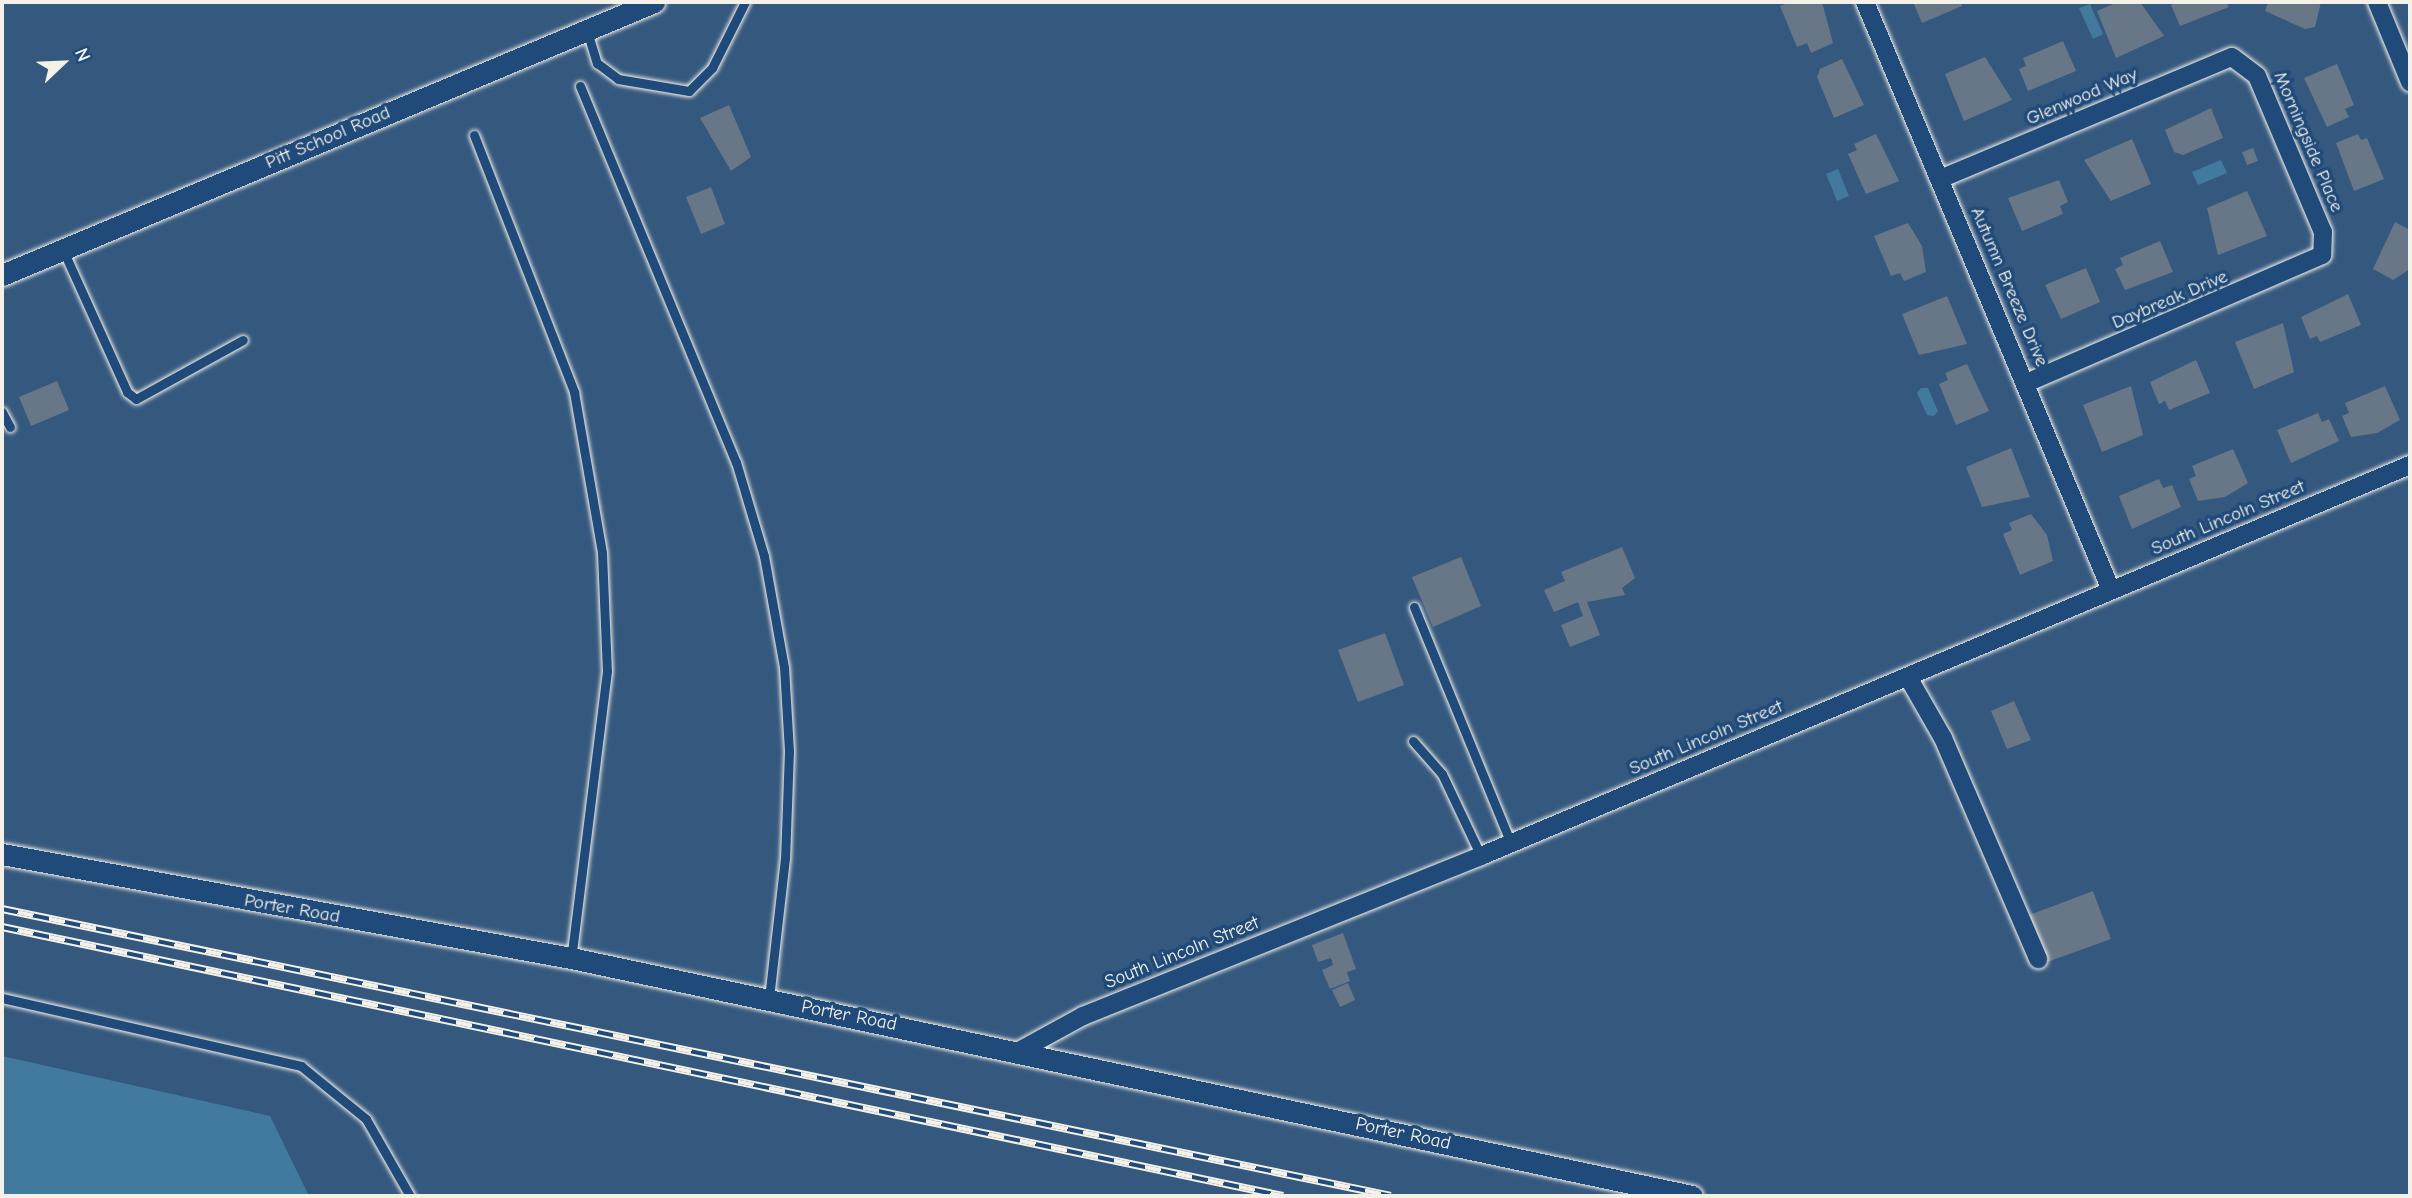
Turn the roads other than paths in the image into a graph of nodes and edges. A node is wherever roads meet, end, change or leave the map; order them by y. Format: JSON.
{"nodes":[{"id":1,"x":654,"y":2,"type":"edge"},
{"id":2,"x":745,"y":2,"type":"edge"},
{"id":3,"x":1865,"y":2,"type":"edge"},
{"id":4,"x":2377,"y":2,"type":"edge"},
{"id":5,"x":587,"y":30,"type":"junction"},
{"id":6,"x":2241,"y":58,"type":"joint"},
{"id":7,"x":2410,"y":82,"type":"edge"},
{"id":8,"x":580,"y":86,"type":"dead end"},
{"id":9,"x":474,"y":135,"type":"dead end"},
{"id":10,"x":1940,"y":179,"type":"junction"},
{"id":11,"x":2324,"y":249,"type":"joint"},
{"id":12,"x":63,"y":250,"type":"junction"},
{"id":13,"x":2,"y":275,"type":"edge"},
{"id":14,"x":243,"y":340,"type":"dead end"},
{"id":15,"x":2026,"y":383,"type":"junction"},
{"id":16,"x":2,"y":412,"type":"edge"},
{"id":17,"x":10,"y":427,"type":"dead end"},
{"id":18,"x":2410,"y":465,"type":"edge"},
{"id":19,"x":2111,"y":590,"type":"junction"},
{"id":20,"x":1413,"y":607,"type":"dead end"},
{"id":21,"x":1908,"y":677,"type":"junction"},
{"id":22,"x":1413,"y":741,"type":"dead end"},
{"id":23,"x":1511,"y":843,"type":"junction"},
{"id":24,"x":2,"y":853,"type":"edge"},
{"id":25,"x":1481,"y":856,"type":"junction"},
{"id":26,"x":571,"y":958,"type":"junction"},
{"id":27,"x":2038,"y":958,"type":"dead end"},
{"id":28,"x":2,"y":998,"type":"edge"},
{"id":29,"x":769,"y":1000,"type":"junction"},
{"id":30,"x":1019,"y":1051,"type":"junction"},
{"id":31,"x":410,"y":1196,"type":"edge"},
{"id":32,"x":1692,"y":1196,"type":"edge"}],
"edges":[{"from":1,"to":5,"type":"street","name":"Pitt School Road"},
{"from":2,"to":5,"type":"lane"},
{"from":3,"to":10,"type":"street","name":"Autumn Breeze Drive"},
{"from":4,"to":7,"type":"street"},
{"from":5,"to":12,"type":"street","name":"Pitt School Road"},
{"from":6,"to":10,"type":"street","name":"Glenwood Way"},
{"from":6,"to":11,"type":"street","name":"Morningside Place"},
{"from":8,"to":29,"type":"lane"},
{"from":9,"to":26,"type":"lane"},
{"from":10,"to":15,"type":"street","name":"Autumn Breeze Drive"},
{"from":11,"to":15,"type":"street","name":"Daybreak Drive"},
{"from":12,"to":13,"type":"street","name":"Pitt School Road"},
{"from":12,"to":14,"type":"lane"},
{"from":15,"to":19,"type":"street","name":"Autumn Breeze Drive"},
{"from":16,"to":17,"type":"lane"},
{"from":18,"to":19,"type":"street","name":"South Lincoln Street"},
{"from":19,"to":21,"type":"street","name":"South Lincoln Street"},
{"from":20,"to":23,"type":"lane"},
{"from":21,"to":23,"type":"street","name":"South Lincoln Street"},
{"from":21,"to":27,"type":"street"},
{"from":22,"to":25,"type":"lane"},
{"from":23,"to":25,"type":"street","name":"South Lincoln Street"},
{"from":24,"to":26,"type":"street","name":"Porter Road"},
{"from":25,"to":30,"type":"street","name":"South Lincoln Street"},
{"from":26,"to":29,"type":"street","name":"Porter Road"},
{"from":28,"to":31,"type":"lane"},
{"from":29,"to":30,"type":"street","name":"Porter Road"},
{"from":30,"to":32,"type":"street","name":"Porter Road"}]}
